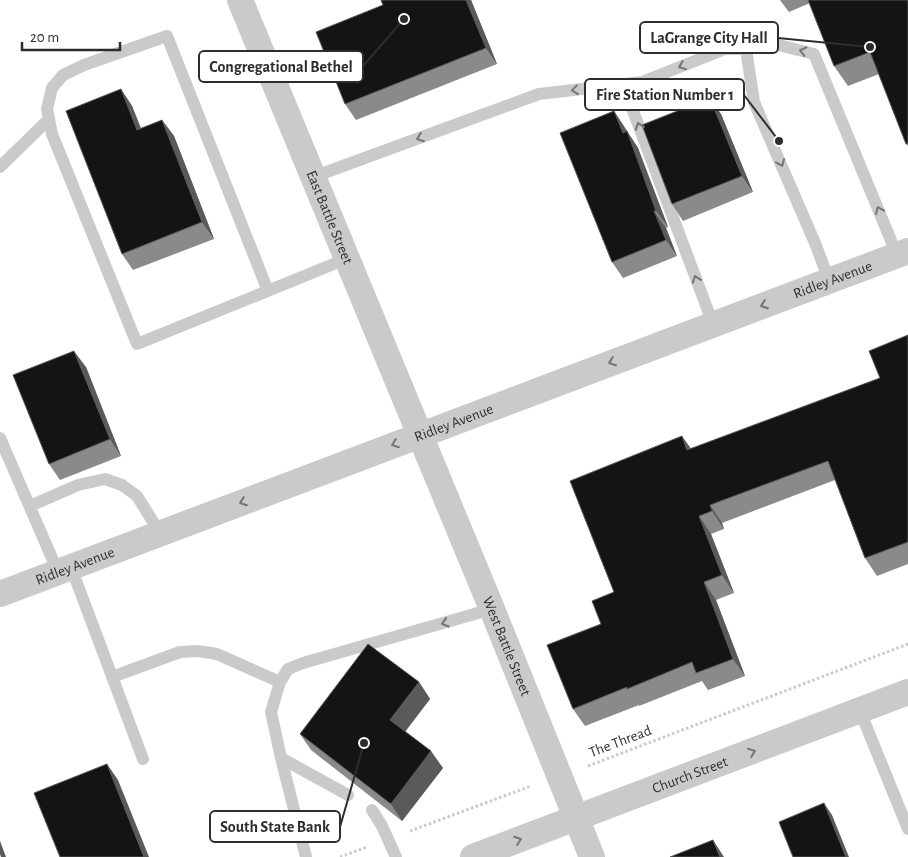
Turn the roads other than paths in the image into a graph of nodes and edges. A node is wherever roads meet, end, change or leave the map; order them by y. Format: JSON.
{"nodes":[{"id":1,"x":240,"y":0,"type":"edge"},
{"id":2,"x":746,"y":49,"type":"junction"},
{"id":3,"x":623,"y":84,"type":"junction"},
{"id":4,"x":48,"y":119,"type":"junction"},
{"id":5,"x":0,"y":167,"type":"edge"},
{"id":6,"x":313,"y":177,"type":"junction"},
{"id":7,"x":903,"y":253,"type":"edge"},
{"id":8,"x":346,"y":259,"type":"junction"},
{"id":9,"x":829,"y":280,"type":"junction"},
{"id":10,"x":268,"y":291,"type":"junction"},
{"id":11,"x":713,"y":324,"type":"junction"},
{"id":12,"x":420,"y":435,"type":"junction"},
{"id":13,"x":0,"y":438,"type":"edge"},
{"id":14,"x":30,"y":506,"type":"junction"},
{"id":15,"x":160,"y":533,"type":"junction"},
{"id":16,"x":65,"y":569,"type":"junction"},
{"id":17,"x":0,"y":594,"type":"edge"},
{"id":18,"x":492,"y":609,"type":"junction"},
{"id":19,"x":112,"y":678,"type":"junction"},
{"id":20,"x":280,"y":682,"type":"junction"},
{"id":21,"x":908,"y":692,"type":"edge"},
{"id":22,"x":860,"y":711,"type":"junction"},
{"id":23,"x":281,"y":758,"type":"junction"},
{"id":24,"x":142,"y":759,"type":"dead end"},
{"id":25,"x":348,"y":795,"type":"edge"},
{"id":26,"x":372,"y":810,"type":"edge"},
{"id":27,"x":577,"y":818,"type":"junction"},
{"id":28,"x":908,"y":829,"type":"edge"},
{"id":29,"x":306,"y":857,"type":"edge"},
{"id":30,"x":396,"y":857,"type":"edge"},
{"id":31,"x":472,"y":857,"type":"edge"},
{"id":32,"x":592,"y":857,"type":"edge"}],
"edges":[{"from":1,"to":6,"type":"street","name":"East Battle Street"},
{"from":2,"to":3,"type":"lane","one_way":true},
{"from":7,"to":2,"type":"lane","one_way":true},
{"from":2,"to":9,"type":"lane","one_way":true},
{"from":3,"to":6,"type":"lane","one_way":true},
{"from":11,"to":3,"type":"lane","one_way":true},
{"from":4,"to":5,"type":"lane"},
{"from":4,"to":10,"type":"lane"},
{"from":4,"to":10,"type":"lane"},
{"from":6,"to":8,"type":"street","name":"East Battle Street"},
{"from":7,"to":9,"type":"street","name":"Ridley Avenue"},
{"from":8,"to":10,"type":"lane"},
{"from":8,"to":12,"type":"street","name":"East Battle Street"},
{"from":9,"to":11,"type":"street","name":"Ridley Avenue","one_way":true},
{"from":11,"to":12,"type":"street","name":"Ridley Avenue","one_way":true},
{"from":12,"to":15,"type":"street","name":"Ridley Avenue","one_way":true},
{"from":12,"to":18,"type":"street","name":"West Battle Street"},
{"from":13,"to":14,"type":"lane"},
{"from":14,"to":15,"type":"lane"},
{"from":14,"to":16,"type":"lane"},
{"from":15,"to":16,"type":"street","name":"Ridley Avenue"},
{"from":16,"to":17,"type":"street","name":"Ridley Avenue"},
{"from":16,"to":19,"type":"lane"},
{"from":18,"to":20,"type":"lane","one_way":true},
{"from":18,"to":27,"type":"street","name":"West Battle Street"},
{"from":19,"to":20,"type":"lane"},
{"from":19,"to":24,"type":"lane"},
{"from":20,"to":23,"type":"lane"},
{"from":21,"to":22,"type":"street","name":"Church Street"},
{"from":27,"to":22,"type":"street","name":"Church Street","one_way":true},
{"from":22,"to":28,"type":"lane"},
{"from":23,"to":25,"type":"lane"},
{"from":23,"to":29,"type":"lane"},
{"from":26,"to":30,"type":"lane"},
{"from":31,"to":27,"type":"street","name":"Church Street","one_way":true},
{"from":27,"to":32,"type":"street","name":"West Battle Street"}]}
